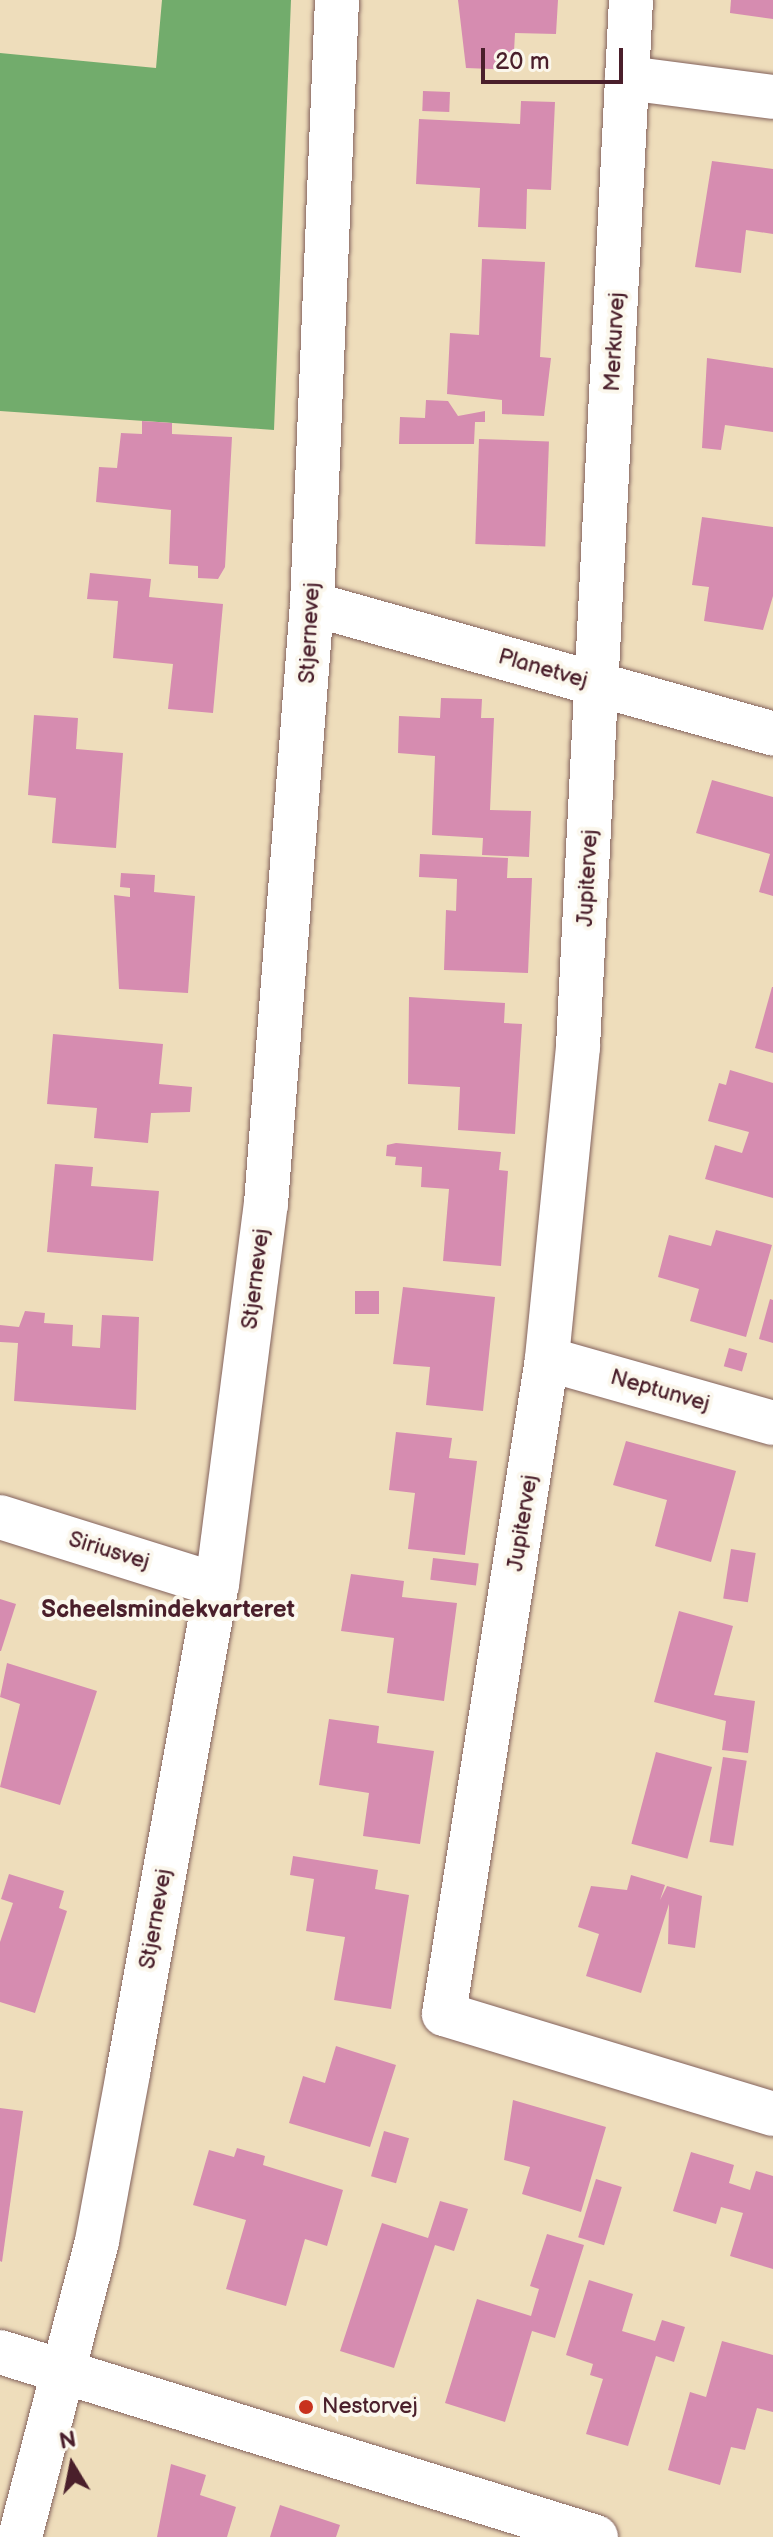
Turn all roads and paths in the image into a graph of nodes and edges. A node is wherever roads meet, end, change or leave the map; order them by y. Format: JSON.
{"nodes":[{"id":1,"x":337,"y":0,"type":"edge"},
{"id":2,"x":631,"y":0,"type":"edge"},
{"id":3,"x":627,"y":78,"type":"junction"},
{"id":4,"x":773,"y":97,"type":"edge"},
{"id":5,"x":312,"y":604,"type":"junction"},
{"id":6,"x":600,"y":685,"type":"junction"},
{"id":7,"x":773,"y":734,"type":"edge"},
{"id":8,"x":547,"y":1359,"type":"junction"},
{"id":9,"x":773,"y":1423,"type":"edge"},
{"id":10,"x":0,"y":1517,"type":"edge"},
{"id":11,"x":217,"y":1585,"type":"junction"},
{"id":12,"x":773,"y":2114,"type":"edge"},
{"id":13,"x":0,"y":2352,"type":"edge"},
{"id":14,"x":64,"y":2372,"type":"junction"},
{"id":15,"x":20,"y":2537,"type":"edge"},
{"id":16,"x":596,"y":2537,"type":"edge"}],
"edges":[{"from":1,"to":5,"type":"street","name":"Stjernevej"},
{"from":2,"to":3,"type":"street","name":"Merkurvej"},
{"from":3,"to":4,"type":"street"},
{"from":3,"to":6,"type":"street","name":"Merkurvej"},
{"from":5,"to":6,"type":"street","name":"Planetvej"},
{"from":5,"to":11,"type":"street","name":"Stjernevej"},
{"from":6,"to":7,"type":"street","name":"Planetvej"},
{"from":6,"to":8,"type":"street","name":"Jupitervej"},
{"from":8,"to":9,"type":"street","name":"Neptunvej"},
{"from":8,"to":12,"type":"street","name":"Jupitervej"},
{"from":10,"to":11,"type":"street","name":"Siriusvej"},
{"from":11,"to":14,"type":"street","name":"Stjernevej"},
{"from":13,"to":14,"type":"street"},
{"from":14,"to":15,"type":"street","name":"Stjernevej"},
{"from":14,"to":16,"type":"street"}]}
